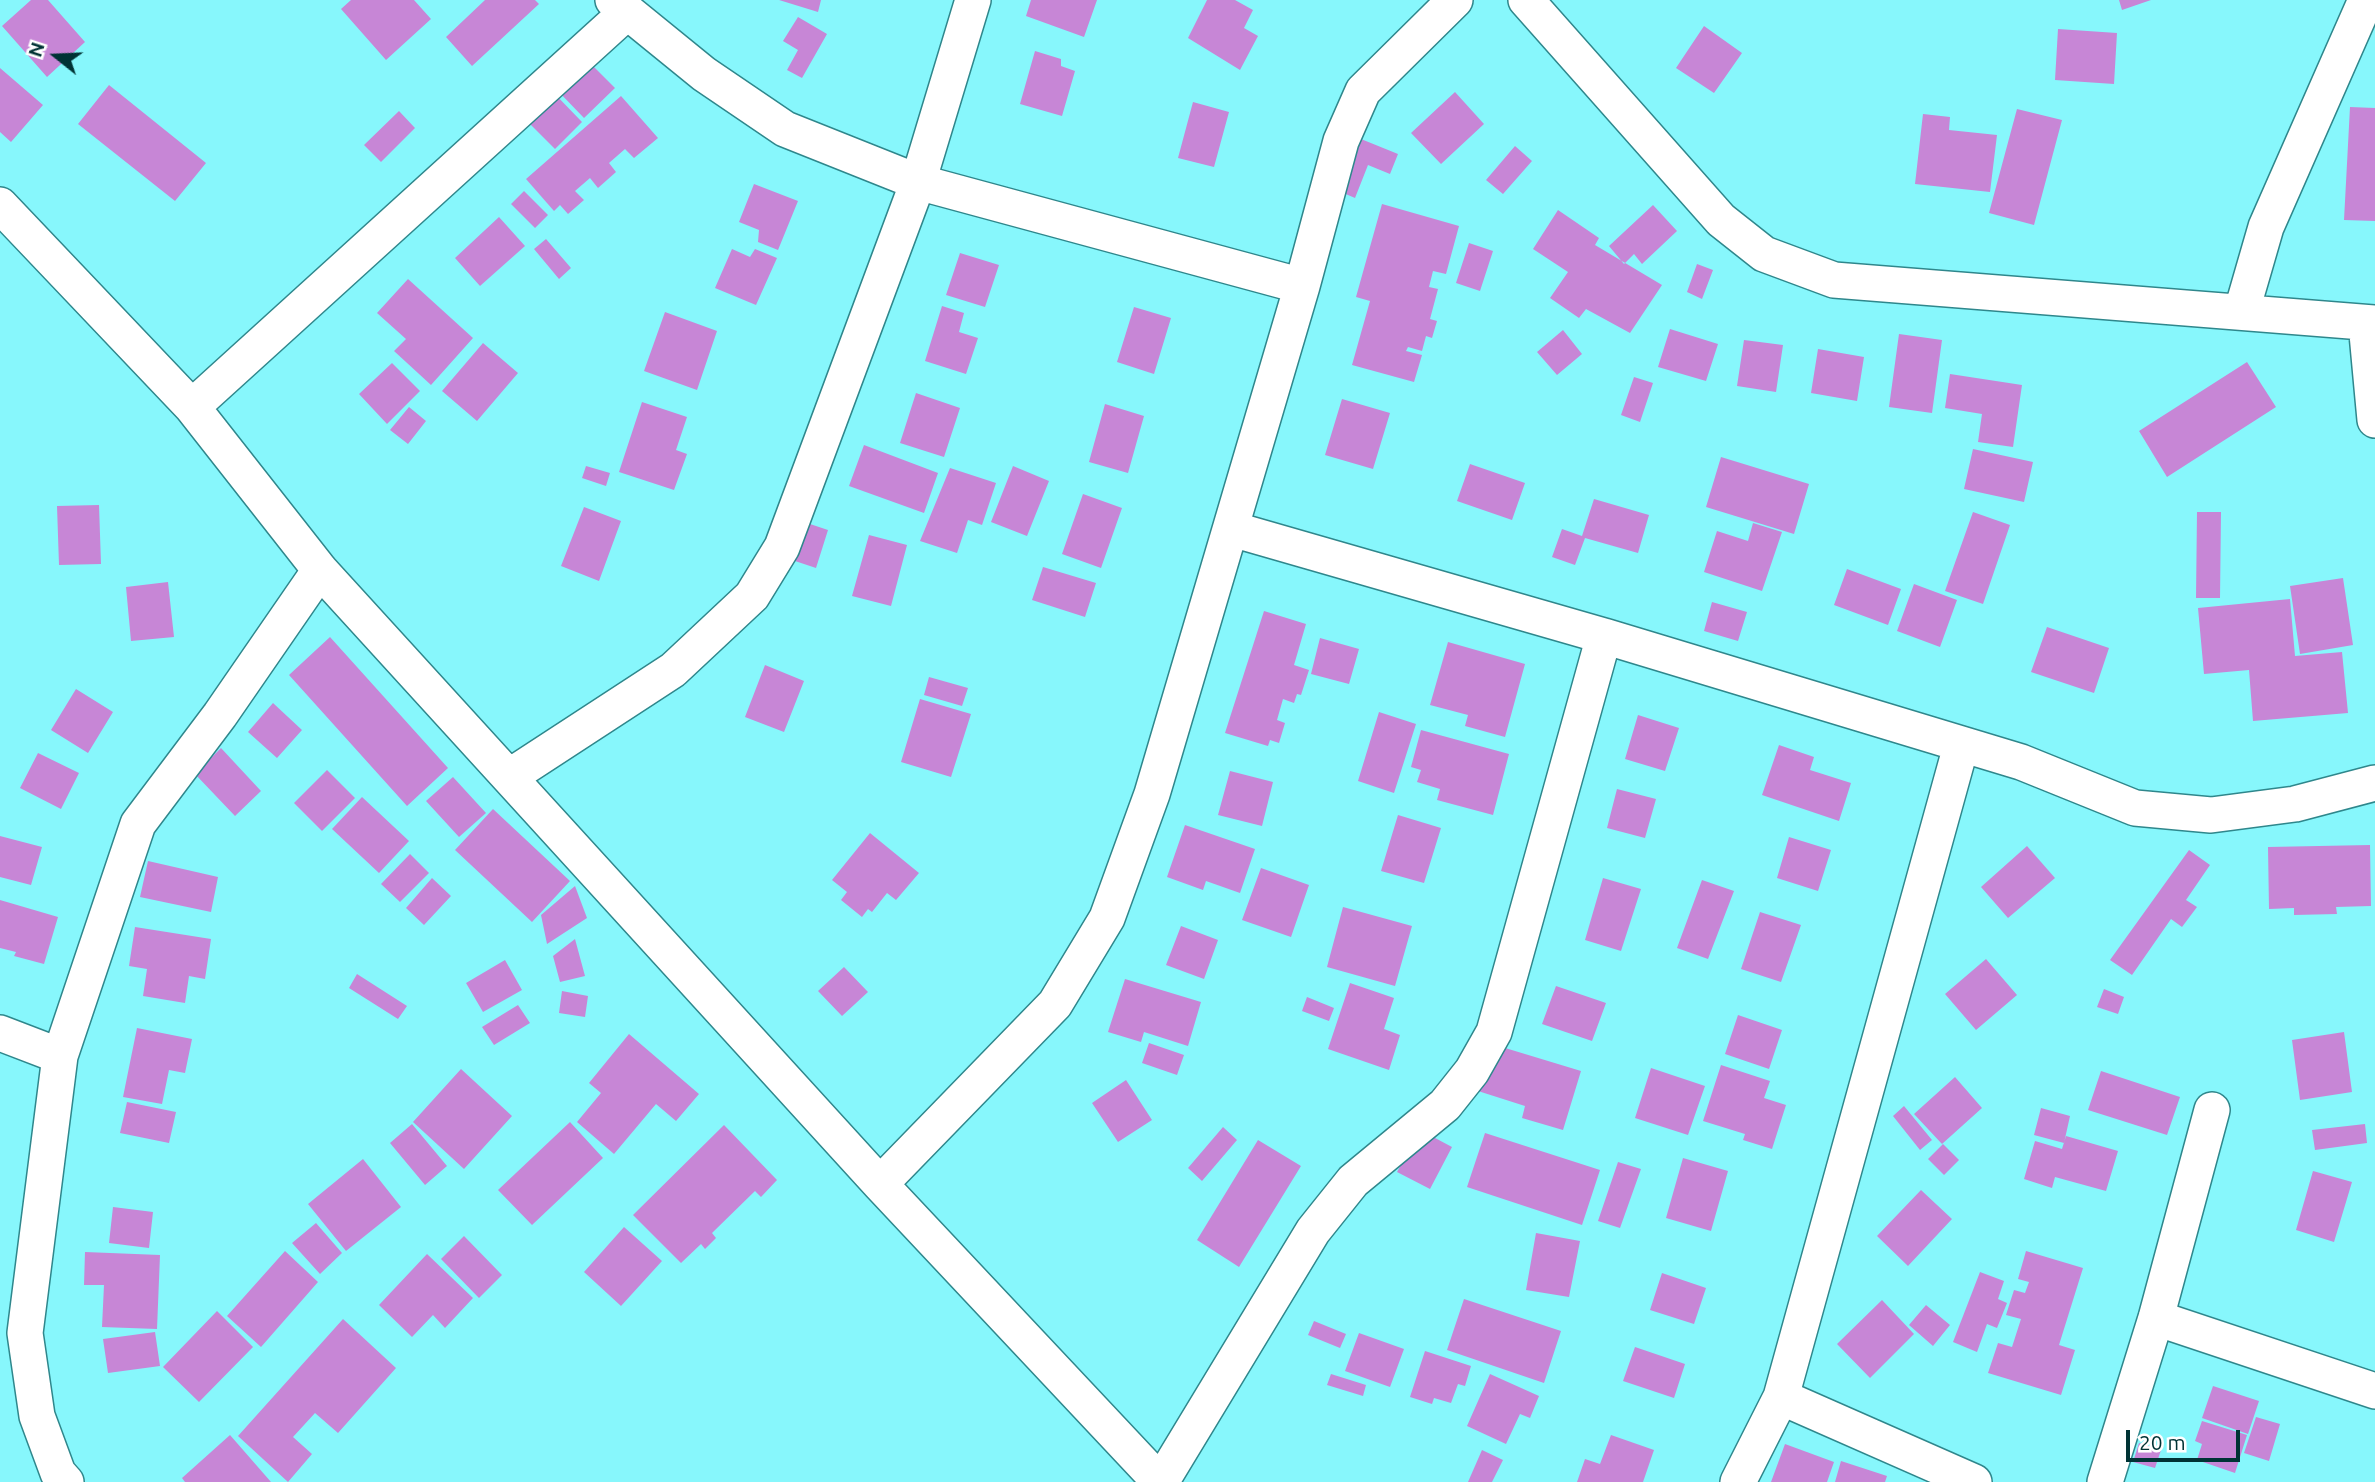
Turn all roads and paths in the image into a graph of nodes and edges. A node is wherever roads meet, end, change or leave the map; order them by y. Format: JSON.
{"nodes":[{"id":1,"x":973,"y":0,"type":"edge"},
{"id":2,"x":1455,"y":0,"type":"edge"},
{"id":3,"x":1526,"y":0,"type":"edge"},
{"id":4,"x":2366,"y":0,"type":"edge"},
{"id":5,"x":620,"y":6,"type":"edge"},
{"id":6,"x":918,"y":182,"type":"junction"},
{"id":7,"x":0,"y":205,"type":"edge"},
{"id":8,"x":1302,"y":286,"type":"junction"},
{"id":9,"x":2242,"y":310,"type":"junction"},
{"id":10,"x":2370,"y":323,"type":"edge"},
{"id":11,"x":192,"y":407,"type":"junction"},
{"id":12,"x":2375,"y":420,"type":"edge"},
{"id":13,"x":1232,"y":529,"type":"junction"},
{"id":14,"x":320,"y":570,"type":"junction"},
{"id":15,"x":1604,"y":636,"type":"junction"},
{"id":16,"x":1961,"y":746,"type":"junction"},
{"id":17,"x":509,"y":777,"type":"junction"},
{"id":18,"x":2375,"y":783,"type":"edge"},
{"id":19,"x":0,"y":1034,"type":"edge"},
{"id":20,"x":60,"y":1056,"type":"junction"},
{"id":21,"x":2212,"y":1110,"type":"dead end"},
{"id":22,"x":880,"y":1184,"type":"junction"},
{"id":23,"x":2156,"y":1318,"type":"junction"},
{"id":24,"x":2375,"y":1391,"type":"edge"},
{"id":25,"x":1781,"y":1397,"type":"junction"},
{"id":26,"x":66,"y":1482,"type":"edge"},
{"id":27,"x":1160,"y":1482,"type":"edge"},
{"id":28,"x":1738,"y":1482,"type":"edge"},
{"id":29,"x":1974,"y":1482,"type":"edge"},
{"id":30,"x":2105,"y":1482,"type":"edge"}],
"edges":[{"from":1,"to":6,"type":"street"},
{"from":2,"to":8,"type":"street"},
{"from":3,"to":9,"type":"street"},
{"from":4,"to":9,"type":"street"},
{"from":5,"to":6,"type":"street"},
{"from":5,"to":11,"type":"street"},
{"from":6,"to":8,"type":"street"},
{"from":6,"to":17,"type":"street"},
{"from":7,"to":11,"type":"street"},
{"from":8,"to":13,"type":"street"},
{"from":9,"to":10,"type":"street"},
{"from":10,"to":12,"type":"street"},
{"from":11,"to":14,"type":"street"},
{"from":13,"to":15,"type":"street"},
{"from":13,"to":22,"type":"street"},
{"from":14,"to":17,"type":"street"},
{"from":14,"to":20,"type":"street"},
{"from":15,"to":16,"type":"street"},
{"from":15,"to":27,"type":"street"},
{"from":16,"to":18,"type":"street"},
{"from":16,"to":25,"type":"street"},
{"from":17,"to":22,"type":"street"},
{"from":19,"to":20,"type":"street"},
{"from":20,"to":26,"type":"street"},
{"from":21,"to":23,"type":"street"},
{"from":22,"to":27,"type":"street"},
{"from":23,"to":24,"type":"street"},
{"from":23,"to":30,"type":"street"},
{"from":25,"to":28,"type":"street"},
{"from":25,"to":29,"type":"street"}]}
